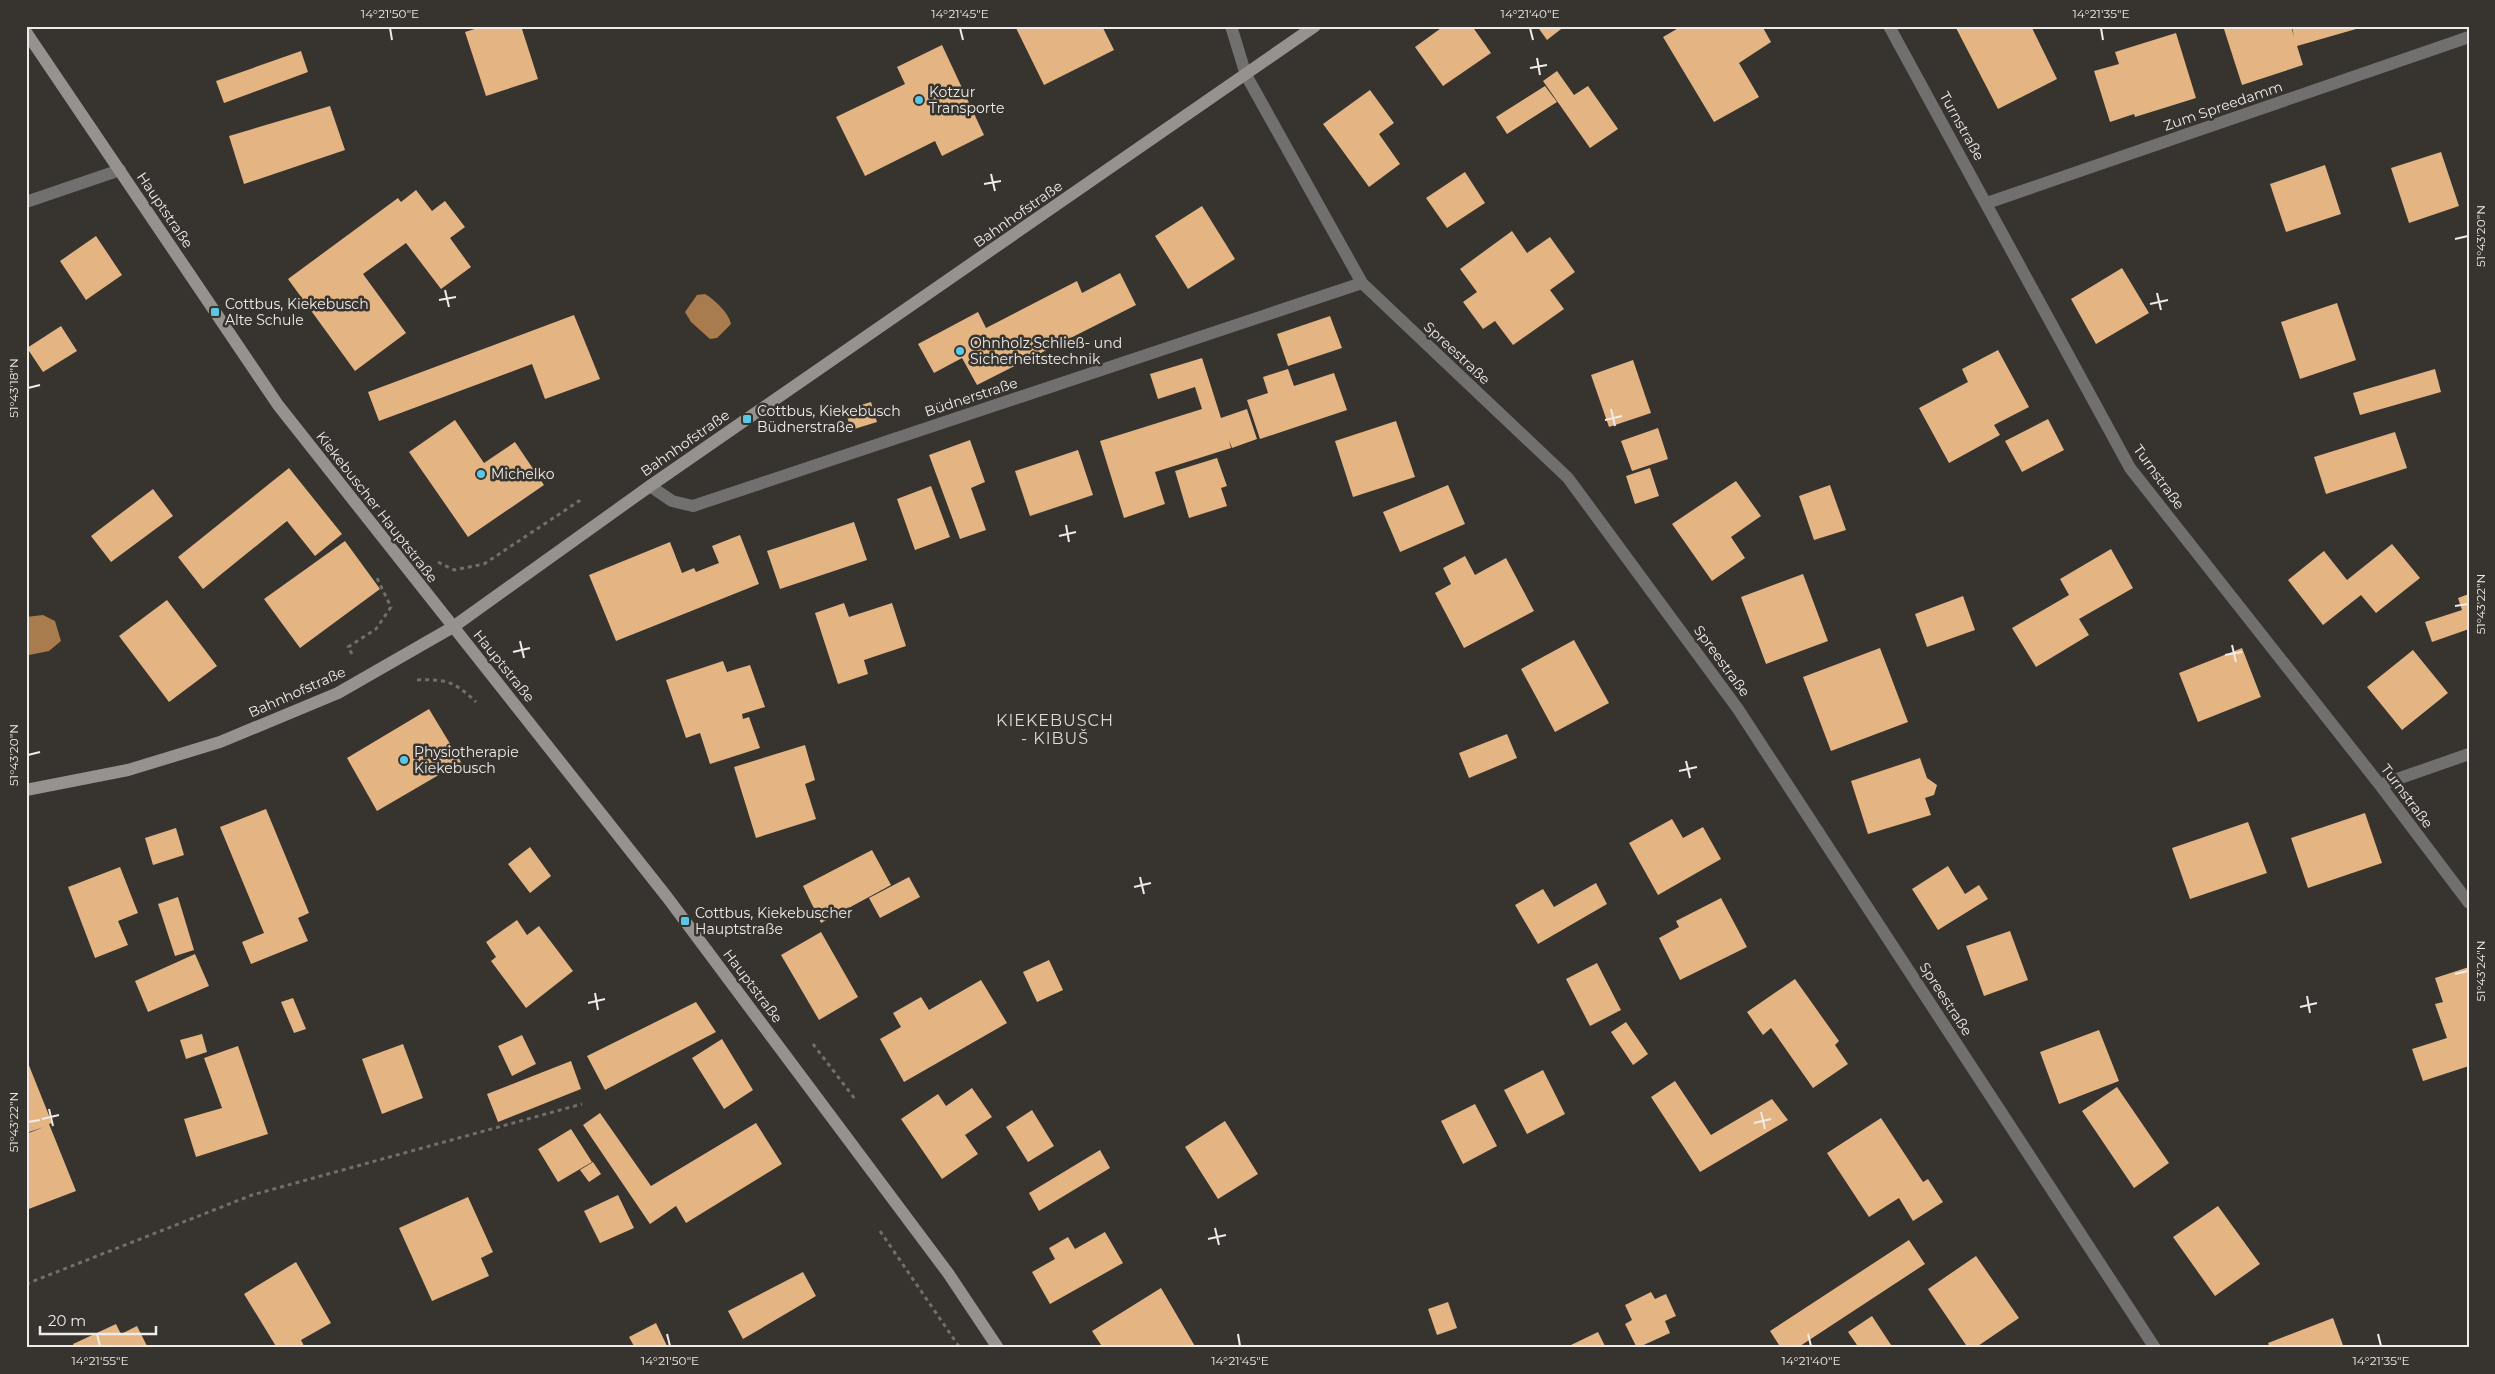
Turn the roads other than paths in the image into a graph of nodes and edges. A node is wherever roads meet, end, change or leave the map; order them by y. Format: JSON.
{"nodes":[{"id":1,"x":1231,"y":26,"type":"edge"},
{"id":2,"x":1315,"y":26,"type":"edge"},
{"id":3,"x":1889,"y":26,"type":"edge"},
{"id":4,"x":26,"y":32,"type":"edge"},
{"id":5,"x":2469,"y":37,"type":"edge"},
{"id":6,"x":1246,"y":74,"type":"junction"},
{"id":7,"x":120,"y":170,"type":"junction"},
{"id":8,"x":26,"y":202,"type":"edge"},
{"id":9,"x":1988,"y":203,"type":"junction"},
{"id":10,"x":1362,"y":283,"type":"junction"},
{"id":11,"x":278,"y":405,"type":"joint"},
{"id":12,"x":650,"y":486,"type":"junction"},
{"id":13,"x":453,"y":627,"type":"junction"},
{"id":14,"x":2469,"y":754,"type":"edge"},
{"id":15,"x":2380,"y":785,"type":"junction"},
{"id":16,"x":28,"y":791,"type":"edge"},
{"id":17,"x":2469,"y":903,"type":"edge"},
{"id":18,"x":998,"y":1348,"type":"edge"},
{"id":19,"x":2155,"y":1348,"type":"edge"}],
"edges":[{"from":1,"to":6,"type":"street","name":"Spreestraße"},
{"from":2,"to":6,"type":"street","name":"Bahnhofstraße"},
{"from":3,"to":9,"type":"street","name":"Turnstraße"},
{"from":4,"to":7,"type":"street","name":"Hauptstraße"},
{"from":5,"to":9,"type":"street","name":"Zum Spreedamm"},
{"from":6,"to":10,"type":"street","name":"Spreestraße"},
{"from":6,"to":12,"type":"street","name":"Bahnhofstraße"},
{"from":7,"to":8,"type":"street"},
{"from":7,"to":11,"type":"street","name":"Hauptstraße"},
{"from":9,"to":15,"type":"street","name":"Turnstraße"},
{"from":10,"to":12,"type":"street","name":"Büdnerstraße"},
{"from":10,"to":19,"type":"street","name":"Spreestraße"},
{"from":11,"to":13,"type":"street","name":"Kiekebuscher Hauptstraße"},
{"from":12,"to":13,"type":"street","name":"Bahnhofstraße"},
{"from":13,"to":16,"type":"street","name":"Bahnhofstraße"},
{"from":13,"to":18,"type":"street","name":"Hauptstraße"},
{"from":14,"to":15,"type":"street"},
{"from":15,"to":17,"type":"street","name":"Turnstraße"}]}
